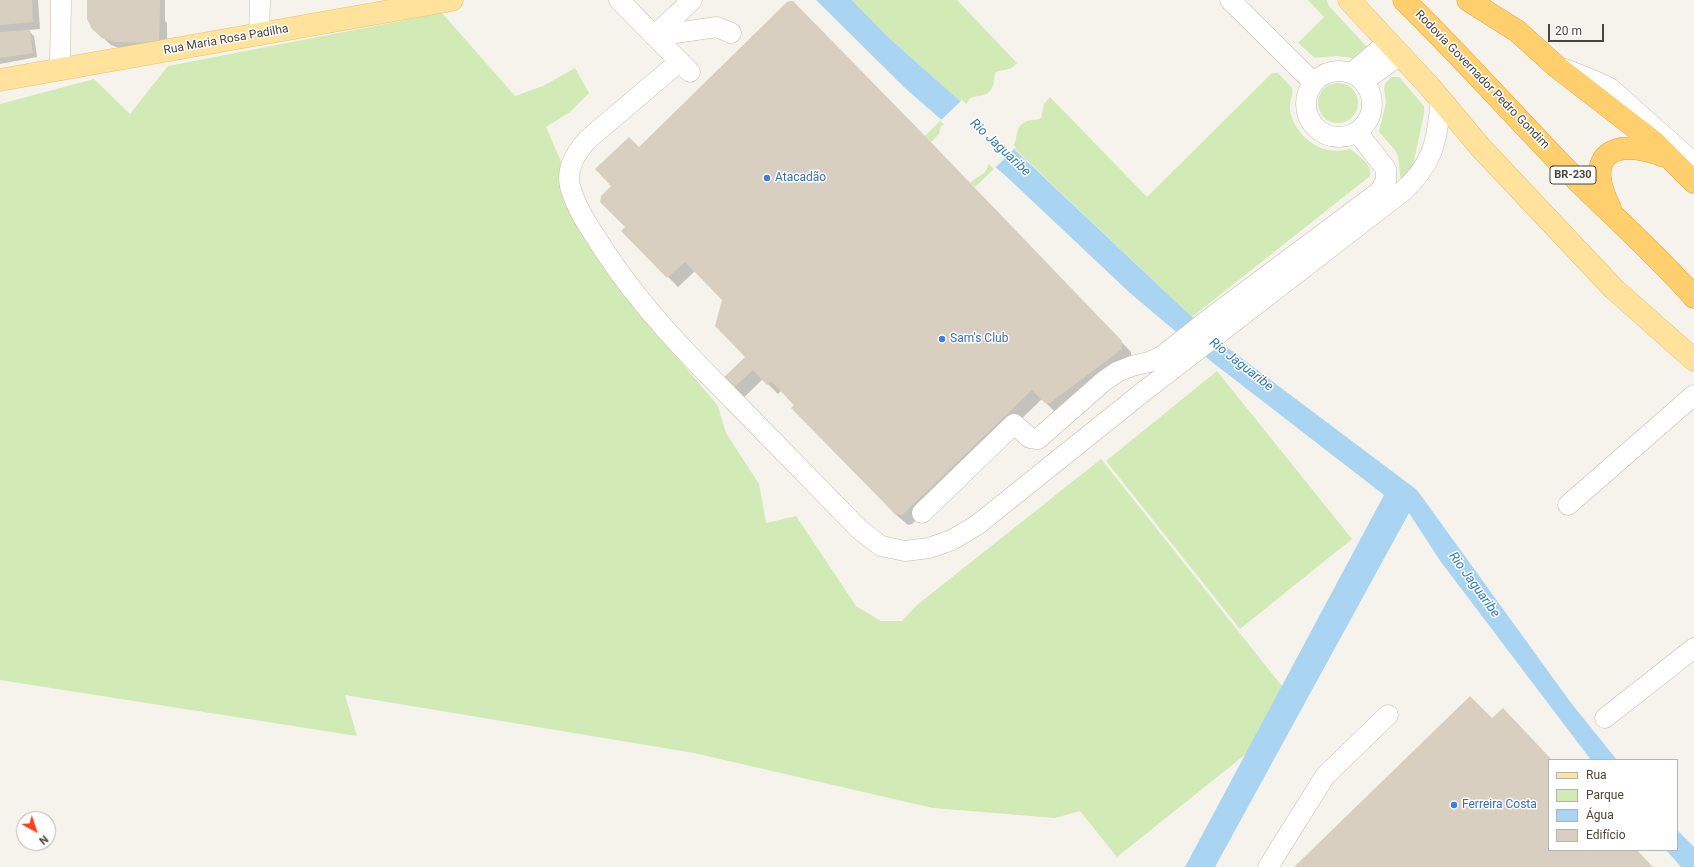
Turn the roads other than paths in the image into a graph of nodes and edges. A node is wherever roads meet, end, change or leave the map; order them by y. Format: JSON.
{"nodes":[{"id":1,"x":61,"y":0,"type":"edge"},
{"id":2,"x":260,"y":0,"type":"edge"},
{"id":3,"x":452,"y":0,"type":"edge"},
{"id":4,"x":692,"y":0,"type":"edge"},
{"id":5,"x":1230,"y":0,"type":"edge"},
{"id":6,"x":1350,"y":0,"type":"edge"},
{"id":7,"x":1404,"y":0,"type":"edge"},
{"id":8,"x":1468,"y":0,"type":"edge"},
{"id":9,"x":1490,"y":0,"type":"edge"},
{"id":10,"x":624,"y":2,"type":"edge"},
{"id":11,"x":1517,"y":31,"type":"junction"},
{"id":12,"x":731,"y":33,"type":"dead end"},
{"id":13,"x":259,"y":35,"type":"junction"},
{"id":14,"x":654,"y":36,"type":"junction"},
{"id":15,"x":1394,"y":48,"type":"junction"},
{"id":16,"x":1557,"y":67,"type":"junction"},
{"id":17,"x":60,"y":68,"type":"junction"},
{"id":18,"x":1358,"y":77,"type":"junction"},
{"id":19,"x":0,"y":80,"type":"edge"},
{"id":20,"x":1314,"y":83,"type":"junction"},
{"id":21,"x":1448,"y":107,"type":"junction"},
{"id":22,"x":1357,"y":132,"type":"junction"},
{"id":23,"x":1670,"y":159,"type":"junction"},
{"id":24,"x":1694,"y":163,"type":"edge"},
{"id":25,"x":1694,"y":182,"type":"edge"},
{"id":26,"x":1612,"y":214,"type":"junction"},
{"id":27,"x":1694,"y":297,"type":"edge"},
{"id":28,"x":1212,"y":328,"type":"junction"},
{"id":29,"x":1183,"y":350,"type":"junction"},
{"id":30,"x":1694,"y":360,"type":"edge"},
{"id":31,"x":1694,"y":395,"type":"edge"},
{"id":32,"x":1568,"y":505,"type":"dead end"},
{"id":33,"x":922,"y":513,"type":"dead end"},
{"id":34,"x":1694,"y":648,"type":"edge"},
{"id":35,"x":1388,"y":715,"type":"dead end"},
{"id":36,"x":1605,"y":718,"type":"dead end"},
{"id":37,"x":1268,"y":867,"type":"edge"}],
"edges":[{"from":1,"to":17,"type":"street"},
{"from":2,"to":13,"type":"street"},
{"from":3,"to":13,"type":"main road","name":"Rua Maria Rosa Padilha"},
{"from":4,"to":14,"type":"street"},
{"from":5,"to":20,"type":"street"},
{"from":6,"to":15,"type":"main road"},
{"from":7,"to":26,"type":"highway","name":"Rodovia Governador Pedro Gondim","number":"BR-230"},
{"from":8,"to":11,"type":"highway"},
{"from":9,"to":11,"type":"main road"},
{"from":10,"to":14,"type":"street"},
{"from":11,"to":16,"type":"highway"},
{"from":12,"to":14,"type":"street"},
{"from":13,"to":17,"type":"main road","name":"Rua Maria Rosa Padilha"},
{"from":14,"to":29,"type":"street"},
{"from":15,"to":18,"type":"street"},
{"from":15,"to":21,"type":"main road"},
{"from":16,"to":23,"type":"highway"},
{"from":16,"to":24,"type":"street"},
{"from":17,"to":19,"type":"main road","name":"Rua Maria Rosa Padilha"},
{"from":18,"to":20,"type":"street"},
{"from":18,"to":22,"type":"street"},
{"from":20,"to":22,"type":"street"},
{"from":21,"to":28,"type":"street"},
{"from":21,"to":30,"type":"main road"},
{"from":22,"to":28,"type":"street"},
{"from":23,"to":25,"type":"highway"},
{"from":23,"to":26,"type":"highway"},
{"from":26,"to":27,"type":"highway","name":"Rodovia Governador Pedro Gondim","number":"BR-230"},
{"from":28,"to":29,"type":"street"},
{"from":29,"to":33,"type":"street"},
{"from":31,"to":32,"type":"street"},
{"from":34,"to":36,"type":"street"},
{"from":35,"to":37,"type":"street"}]}
